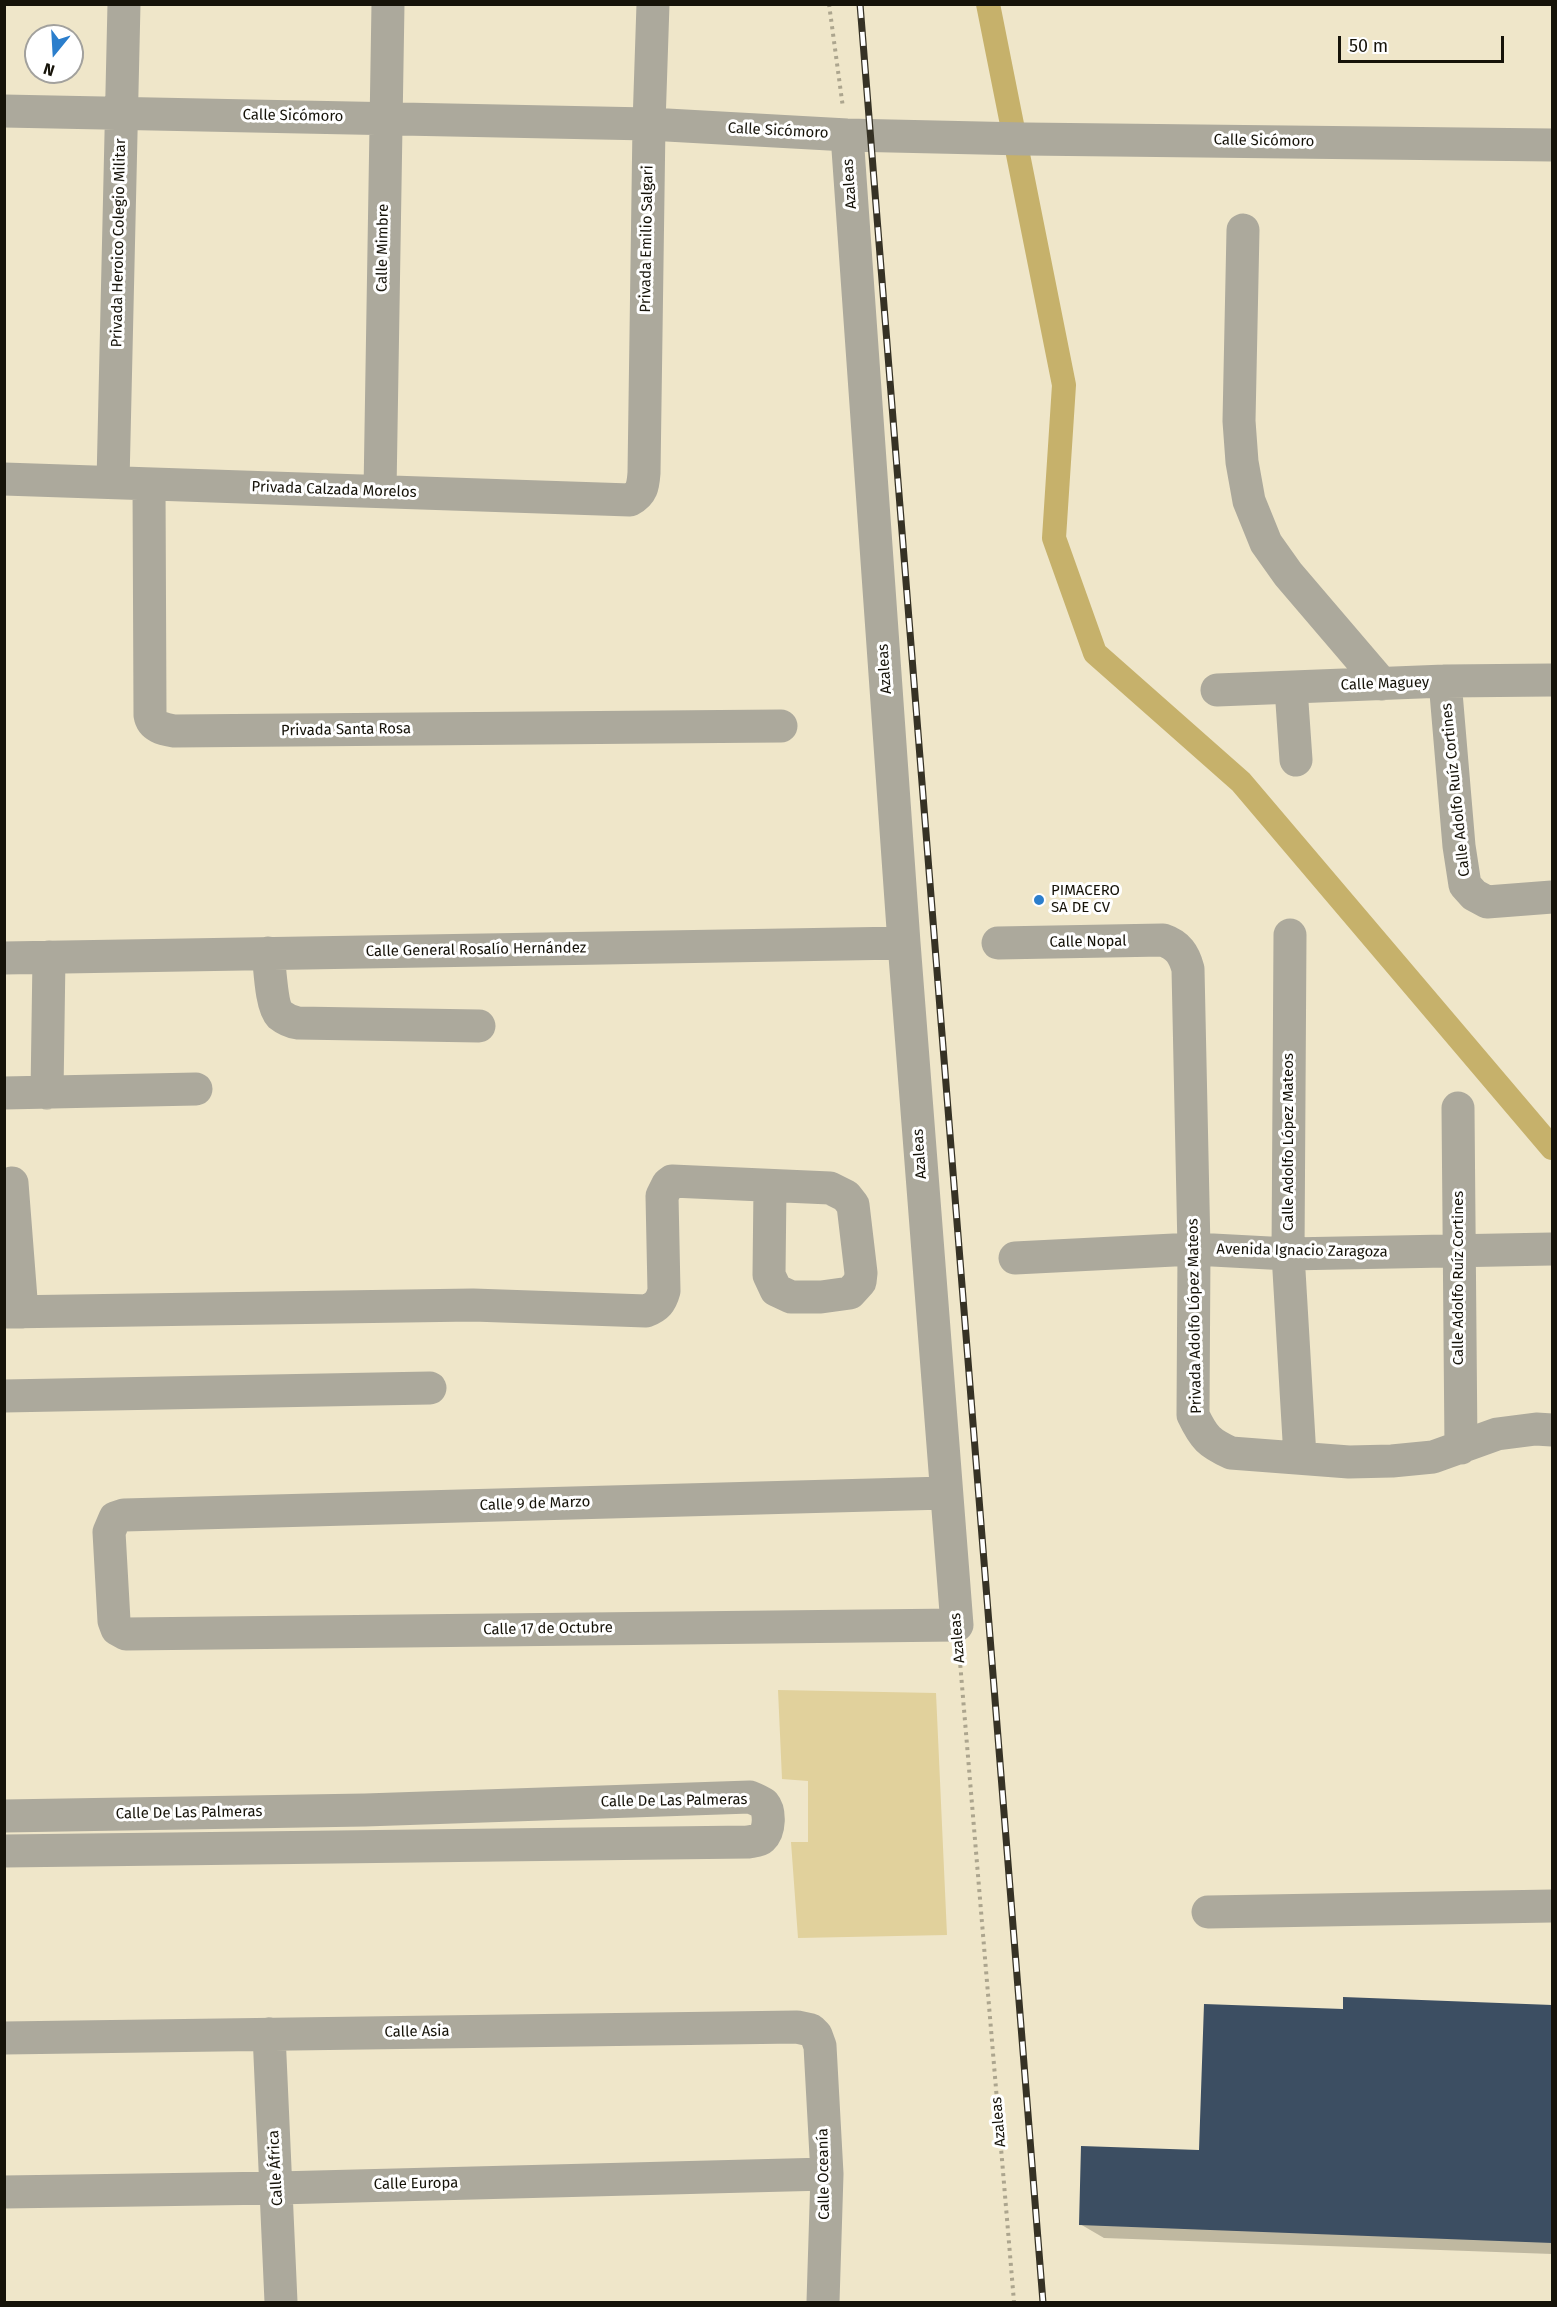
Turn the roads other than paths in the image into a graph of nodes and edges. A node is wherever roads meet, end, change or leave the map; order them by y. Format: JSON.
{"nodes":[{"id":1,"x":124,"y":4,"type":"edge"},
{"id":2,"x":388,"y":4,"type":"edge"},
{"id":3,"x":652,"y":4,"type":"edge"},
{"id":4,"x":4,"y":111,"type":"edge"},
{"id":5,"x":122,"y":113,"type":"junction"},
{"id":6,"x":385,"y":118,"type":"junction"},
{"id":7,"x":649,"y":124,"type":"junction"},
{"id":8,"x":847,"y":135,"type":"junction"},
{"id":9,"x":1552,"y":145,"type":"edge"},
{"id":10,"x":1243,"y":230,"type":"dead end"},
{"id":11,"x":644,"y":473,"type":"joint"},
{"id":12,"x":4,"y":479,"type":"edge"},
{"id":13,"x":113,"y":482,"type":"junction"},
{"id":14,"x":149,"y":484,"type":"junction"},
{"id":15,"x":380,"y":491,"type":"junction"},
{"id":16,"x":1445,"y":681,"type":"junction"},
{"id":17,"x":1552,"y":681,"type":"edge"},
{"id":18,"x":1382,"y":684,"type":"junction"},
{"id":19,"x":1291,"y":688,"type":"junction"},
{"id":20,"x":1217,"y":690,"type":"dead end"},
{"id":21,"x":781,"y":726,"type":"dead end"},
{"id":22,"x":1296,"y":760,"type":"dead end"},
{"id":23,"x":1552,"y":897,"type":"edge"},
{"id":24,"x":1290,"y":935,"type":"dead end"},
{"id":25,"x":904,"y":943,"type":"junction"},
{"id":26,"x":998,"y":943,"type":"dead end"},
{"id":27,"x":1177,"y":947,"type":"joint"},
{"id":28,"x":268,"y":953,"type":"junction"},
{"id":29,"x":49,"y":957,"type":"junction"},
{"id":30,"x":4,"y":958,"type":"edge"},
{"id":31,"x":479,"y":1026,"type":"dead end"},
{"id":32,"x":196,"y":1089,"type":"dead end"},
{"id":33,"x":47,"y":1092,"type":"junction"},
{"id":34,"x":4,"y":1093,"type":"edge"},
{"id":35,"x":1458,"y":1108,"type":"dead end"},
{"id":36,"x":12,"y":1184,"type":"dead end"},
{"id":37,"x":770,"y":1186,"type":"dead end"},
{"id":38,"x":1552,"y":1248,"type":"edge"},
{"id":39,"x":1194,"y":1249,"type":"junction"},
{"id":40,"x":1459,"y":1251,"type":"junction"},
{"id":41,"x":1288,"y":1254,"type":"junction"},
{"id":42,"x":1015,"y":1258,"type":"dead end"},
{"id":43,"x":13,"y":1312,"type":"edge"},
{"id":44,"x":430,"y":1388,"type":"dead end"},
{"id":45,"x":4,"y":1396,"type":"edge"},
{"id":46,"x":1552,"y":1430,"type":"edge"},
{"id":47,"x":1461,"y":1448,"type":"junction"},
{"id":48,"x":1300,"y":1457,"type":"junction"},
{"id":49,"x":946,"y":1493,"type":"junction"},
{"id":50,"x":957,"y":1625,"type":"joint"},
{"id":51,"x":138,"y":1634,"type":"joint"},
{"id":52,"x":365,"y":1810,"type":"junction"},
{"id":53,"x":4,"y":1816,"type":"edge"},
{"id":54,"x":367,"y":1847,"type":"junction"},
{"id":55,"x":4,"y":1851,"type":"edge"},
{"id":56,"x":1552,"y":1906,"type":"edge"},
{"id":57,"x":1208,"y":1912,"type":"dead end"},
{"id":58,"x":269,"y":2034,"type":"junction"},
{"id":59,"x":4,"y":2038,"type":"edge"},
{"id":60,"x":820,"y":2046,"type":"joint"},
{"id":61,"x":826,"y":2174,"type":"junction"},
{"id":62,"x":278,"y":2188,"type":"junction"},
{"id":63,"x":4,"y":2192,"type":"edge"},
{"id":64,"x":281,"y":2302,"type":"edge"},
{"id":65,"x":823,"y":2302,"type":"edge"}],
"edges":[{"from":1,"to":5,"type":"street","name":"Privada Heroico Colegio Militar"},
{"from":2,"to":6,"type":"street","name":"Calle Mimbre"},
{"from":3,"to":7,"type":"street","name":"Privada Emilio Salgari"},
{"from":4,"to":5,"type":"street","name":"Calle Sicómoro"},
{"from":5,"to":6,"type":"street","name":"Calle Sicómoro"},
{"from":5,"to":13,"type":"street","name":"Privada Heroico Colegio Militar"},
{"from":6,"to":7,"type":"street","name":"Calle Sicómoro"},
{"from":6,"to":15,"type":"street","name":"Calle Mimbre"},
{"from":7,"to":8,"type":"street","name":"Calle Sicómoro"},
{"from":7,"to":11,"type":"street","name":"Privada Emilio Salgari"},
{"from":8,"to":9,"type":"street","name":"Calle Sicómoro"},
{"from":8,"to":25,"type":"street","name":"Azaleas"},
{"from":10,"to":18,"type":"street"},
{"from":11,"to":15,"type":"street","name":"Privada Calzada Morelos"},
{"from":12,"to":13,"type":"street","name":"Privada Calzada Morelos"},
{"from":13,"to":14,"type":"street","name":"Privada Calzada Morelos"},
{"from":14,"to":15,"type":"street","name":"Privada Calzada Morelos"},
{"from":14,"to":21,"type":"street","name":"Privada Santa Rosa"},
{"from":16,"to":17,"type":"street","name":"Calle Maguey"},
{"from":16,"to":18,"type":"street","name":"Calle Maguey"},
{"from":16,"to":23,"type":"street","name":"Calle Adolfo Ruíz Cortines"},
{"from":18,"to":19,"type":"street","name":"Calle Maguey"},
{"from":19,"to":20,"type":"street","name":"Calle Maguey"},
{"from":19,"to":22,"type":"street"},
{"from":24,"to":41,"type":"street","name":"Calle Adolfo López Mateos"},
{"from":25,"to":28,"type":"street","name":"Calle General Rosalío Hernández"},
{"from":25,"to":49,"type":"street","name":"Azaleas"},
{"from":26,"to":27,"type":"street","name":"Calle Nopal"},
{"from":27,"to":39,"type":"street","name":"Privada Adolfo López Mateos"},
{"from":28,"to":29,"type":"street","name":"Calle General Rosalío Hernández"},
{"from":28,"to":31,"type":"street"},
{"from":29,"to":30,"type":"street","name":"Calle General Rosalío Hernández"},
{"from":29,"to":33,"type":"street"},
{"from":32,"to":33,"type":"street"},
{"from":33,"to":34,"type":"street"},
{"from":35,"to":40,"type":"street","name":"Calle Adolfo Ruíz Cortines"},
{"from":36,"to":43,"type":"street"},
{"from":37,"to":43,"type":"street"},
{"from":38,"to":40,"type":"street","name":"Avenida Ignacio Zaragoza"},
{"from":39,"to":41,"type":"street","name":"Avenida Ignacio Zaragoza"},
{"from":39,"to":42,"type":"street","name":"Avenida Ignacio Zaragoza"},
{"from":39,"to":48,"type":"street","name":"Privada Adolfo López Mateos"},
{"from":40,"to":41,"type":"street","name":"Avenida Ignacio Zaragoza"},
{"from":40,"to":47,"type":"street","name":"Calle Adolfo Ruíz Cortines"},
{"from":41,"to":48,"type":"street","name":"Calle Adolfo López Mateos"},
{"from":44,"to":45,"type":"street"},
{"from":46,"to":47,"type":"street","name":"Privada Adolfo López Mateos"},
{"from":47,"to":48,"type":"street","name":"Privada Adolfo López Mateos"},
{"from":49,"to":50,"type":"street","name":"Azaleas"},
{"from":49,"to":51,"type":"street","name":"Calle 9 de Marzo"},
{"from":50,"to":51,"type":"street","name":"Calle 17 de Octubre"},
{"from":52,"to":53,"type":"street","name":"Calle De Las Palmeras"},
{"from":52,"to":54,"type":"street"},
{"from":52,"to":54,"type":"street","name":"Calle De Las Palmeras"},
{"from":54,"to":55,"type":"street","name":"Calle De Las Palmeras"},
{"from":56,"to":57,"type":"street"},
{"from":58,"to":59,"type":"street","name":"Calle Asia"},
{"from":58,"to":60,"type":"street","name":"Calle Asia"},
{"from":58,"to":62,"type":"street","name":"Calle África"},
{"from":60,"to":61,"type":"street","name":"Calle Oceanía"},
{"from":61,"to":62,"type":"street","name":"Calle Europa"},
{"from":61,"to":65,"type":"street","name":"Calle Oceanía"},
{"from":62,"to":63,"type":"street","name":"Calle Europa"},
{"from":62,"to":64,"type":"street","name":"Calle África"}]}
